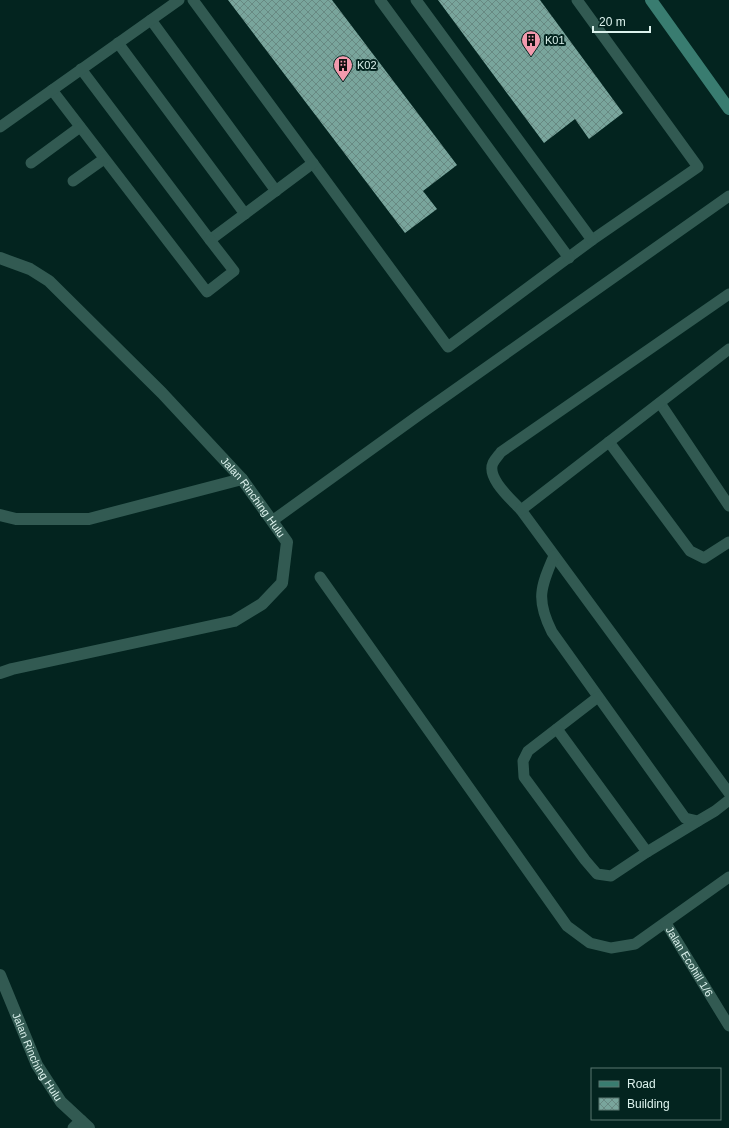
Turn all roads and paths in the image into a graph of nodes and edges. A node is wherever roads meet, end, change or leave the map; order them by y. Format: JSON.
{"nodes":[{"id":1,"x":179,"y":0,"type":"edge"},
{"id":2,"x":193,"y":0,"type":"edge"},
{"id":3,"x":380,"y":0,"type":"edge"},
{"id":4,"x":416,"y":0,"type":"edge"},
{"id":5,"x":577,"y":0,"type":"edge"},
{"id":6,"x":651,"y":0,"type":"edge"},
{"id":7,"x":151,"y":20,"type":"junction"},
{"id":8,"x":118,"y":44,"type":"junction"},
{"id":9,"x":81,"y":69,"type":"junction"},
{"id":10,"x":52,"y":90,"type":"junction"},
{"id":11,"x":729,"y":109,"type":"edge"},
{"id":12,"x":0,"y":127,"type":"edge"},
{"id":13,"x":80,"y":127,"type":"junction"},
{"id":14,"x":104,"y":158,"type":"junction"},
{"id":15,"x":31,"y":163,"type":"dead end"},
{"id":16,"x":313,"y":163,"type":"junction"},
{"id":17,"x":73,"y":181,"type":"dead end"},
{"id":18,"x":276,"y":190,"type":"junction"},
{"id":19,"x":729,"y":196,"type":"edge"},
{"id":20,"x":245,"y":214,"type":"junction"},
{"id":21,"x":210,"y":240,"type":"junction"},
{"id":22,"x":592,"y":240,"type":"junction"},
{"id":23,"x":0,"y":258,"type":"edge"},
{"id":24,"x":569,"y":258,"type":"junction"},
{"id":25,"x":729,"y":294,"type":"edge"},
{"id":26,"x":729,"y":349,"type":"edge"},
{"id":27,"x":660,"y":403,"type":"junction"},
{"id":28,"x":609,"y":442,"type":"junction"},
{"id":29,"x":242,"y":480,"type":"junction"},
{"id":30,"x":729,"y":506,"type":"edge"},
{"id":31,"x":521,"y":510,"type":"junction"},
{"id":32,"x":0,"y":515,"type":"edge"},
{"id":33,"x":272,"y":521,"type":"junction"},
{"id":34,"x":729,"y":542,"type":"edge"},
{"id":35,"x":554,"y":556,"type":"junction"},
{"id":36,"x":320,"y":577,"type":"dead end"},
{"id":37,"x":0,"y":673,"type":"edge"},
{"id":38,"x":598,"y":697,"type":"junction"},
{"id":39,"x":557,"y":729,"type":"junction"},
{"id":40,"x":729,"y":793,"type":"edge"},
{"id":41,"x":729,"y":800,"type":"edge"},
{"id":42,"x":698,"y":820,"type":"junction"},
{"id":43,"x":648,"y":852,"type":"junction"},
{"id":44,"x":729,"y":877,"type":"edge"},
{"id":45,"x":666,"y":923,"type":"junction"},
{"id":46,"x":0,"y":975,"type":"edge"},
{"id":47,"x":729,"y":1026,"type":"edge"},
{"id":48,"x":81,"y":1126,"type":"edge"}],
"edges":[{"from":1,"to":7,"type":"lane"},
{"from":2,"to":16,"type":"lane"},
{"from":3,"to":24,"type":"lane"},
{"from":4,"to":22,"type":"lane"},
{"from":5,"to":22,"type":"lane"},
{"from":6,"to":11,"type":"street"},
{"from":7,"to":8,"type":"lane"},
{"from":7,"to":18,"type":"lane"},
{"from":8,"to":9,"type":"lane"},
{"from":8,"to":20,"type":"lane"},
{"from":9,"to":10,"type":"lane"},
{"from":9,"to":21,"type":"lane"},
{"from":10,"to":12,"type":"lane"},
{"from":10,"to":13,"type":"lane"},
{"from":13,"to":14,"type":"lane"},
{"from":13,"to":15,"type":"lane"},
{"from":14,"to":17,"type":"lane"},
{"from":14,"to":21,"type":"lane"},
{"from":16,"to":18,"type":"lane"},
{"from":16,"to":24,"type":"lane"},
{"from":18,"to":20,"type":"lane"},
{"from":19,"to":33,"type":"lane"},
{"from":20,"to":21,"type":"lane"},
{"from":22,"to":24,"type":"lane"},
{"from":23,"to":29,"type":"street","name":"Jalan Rinching Hulu"},
{"from":25,"to":31,"type":"lane"},
{"from":26,"to":27,"type":"lane"},
{"from":27,"to":28,"type":"lane"},
{"from":27,"to":30,"type":"lane"},
{"from":28,"to":31,"type":"lane"},
{"from":28,"to":34,"type":"lane"},
{"from":29,"to":32,"type":"street"},
{"from":29,"to":33,"type":"street","name":"Jalan Rinching Hulu"},
{"from":31,"to":35,"type":"lane"},
{"from":33,"to":37,"type":"street","name":"Jalan Rinching Hulu"},
{"from":35,"to":38,"type":"lane"},
{"from":35,"to":40,"type":"lane"},
{"from":36,"to":45,"type":"lane"},
{"from":38,"to":39,"type":"lane"},
{"from":38,"to":42,"type":"lane"},
{"from":39,"to":43,"type":"lane"},
{"from":39,"to":43,"type":"lane"},
{"from":41,"to":42,"type":"lane"},
{"from":42,"to":43,"type":"lane"},
{"from":44,"to":45,"type":"lane","name":"Jalan Ecohill 1/6"},
{"from":45,"to":47,"type":"lane","name":"Jalan Ecohill 1/6"},
{"from":46,"to":48,"type":"street","name":"Jalan Rinching Hulu"}]}
